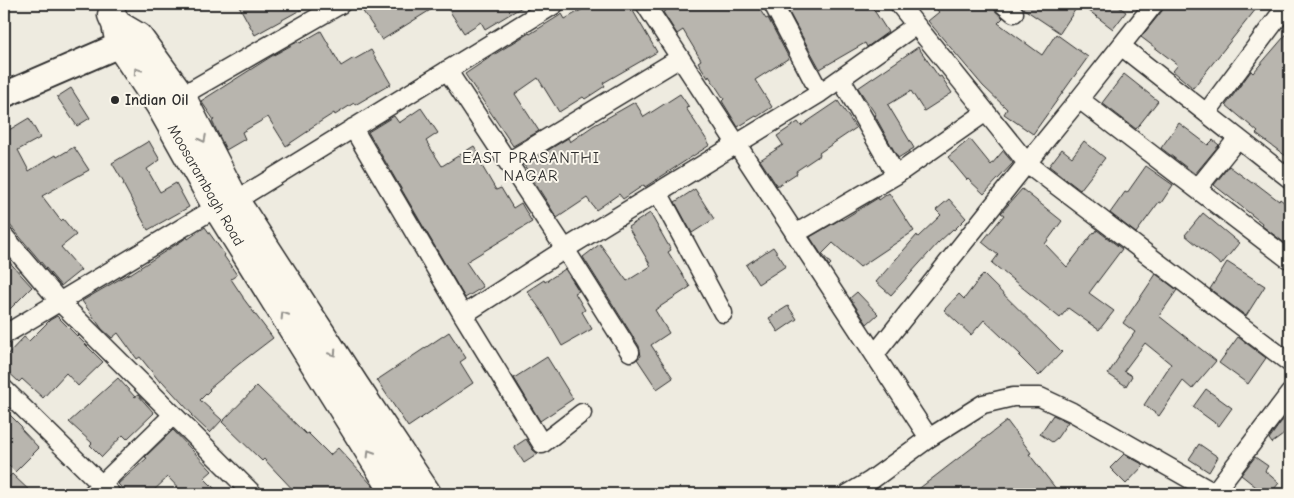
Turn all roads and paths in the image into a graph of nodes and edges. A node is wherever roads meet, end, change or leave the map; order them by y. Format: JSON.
{"nodes":[{"id":1,"x":341,"y":4,"type":"edge"},
{"id":2,"x":645,"y":4,"type":"edge"},
{"id":3,"x":772,"y":4,"type":"edge"},
{"id":4,"x":899,"y":4,"type":"edge"},
{"id":5,"x":1150,"y":5,"type":"edge"},
{"id":6,"x":544,"y":7,"type":"edge"},
{"id":7,"x":1288,"y":7,"type":"edge"},
{"id":8,"x":916,"y":25,"type":"junction"},
{"id":9,"x":121,"y":30,"type":"joint"},
{"id":10,"x":1122,"y":46,"type":"junction"},
{"id":11,"x":680,"y":58,"type":"junction"},
{"id":12,"x":447,"y":70,"type":"junction"},
{"id":13,"x":840,"y":79,"type":"junction"},
{"id":14,"x":820,"y":93,"type":"junction"},
{"id":15,"x":4,"y":95,"type":"edge"},
{"id":16,"x":1079,"y":99,"type":"junction"},
{"id":17,"x":171,"y":100,"type":"junction"},
{"id":18,"x":986,"y":112,"type":"junction"},
{"id":19,"x":1207,"y":112,"type":"junction"},
{"id":20,"x":353,"y":128,"type":"junction"},
{"id":21,"x":1238,"y":138,"type":"junction"},
{"id":22,"x":737,"y":144,"type":"junction"},
{"id":23,"x":508,"y":162,"type":"junction"},
{"id":24,"x":1027,"y":163,"type":"junction"},
{"id":25,"x":896,"y":175,"type":"junction"},
{"id":26,"x":1290,"y":180,"type":"edge"},
{"id":27,"x":1197,"y":189,"type":"junction"},
{"id":28,"x":658,"y":192,"type":"junction"},
{"id":29,"x":226,"y":204,"type":"junction"},
{"id":30,"x":796,"y":234,"type":"junction"},
{"id":31,"x":4,"y":236,"type":"edge"},
{"id":32,"x":565,"y":249,"type":"junction"},
{"id":33,"x":1287,"y":258,"type":"dead end"},
{"id":34,"x":60,"y":302,"type":"junction"},
{"id":35,"x":723,"y":313,"type":"dead end"},
{"id":36,"x":463,"y":315,"type":"junction"},
{"id":37,"x":4,"y":335,"type":"edge"},
{"id":38,"x":630,"y":352,"type":"dead end"},
{"id":39,"x":874,"y":354,"type":"junction"},
{"id":40,"x":1290,"y":363,"type":"edge"},
{"id":41,"x":4,"y":389,"type":"edge"},
{"id":42,"x":1290,"y":393,"type":"edge"},
{"id":43,"x":582,"y":413,"type":"dead end"},
{"id":44,"x":174,"y":415,"type":"junction"},
{"id":45,"x":929,"y":438,"type":"junction"},
{"id":46,"x":875,"y":488,"type":"edge"},
{"id":47,"x":102,"y":491,"type":"edge"},
{"id":48,"x":420,"y":492,"type":"edge"},
{"id":49,"x":253,"y":494,"type":"edge"},
{"id":50,"x":396,"y":494,"type":"edge"},
{"id":51,"x":848,"y":494,"type":"edge"},
{"id":52,"x":1215,"y":494,"type":"edge"}],
"edges":[{"from":1,"to":17,"type":"street"},
{"from":2,"to":11,"type":"street"},
{"from":3,"to":14,"type":"street"},
{"from":4,"to":8,"type":"street"},
{"from":5,"to":10,"type":"street"},
{"from":6,"to":12,"type":"street"},
{"from":7,"to":19,"type":"street"},
{"from":8,"to":13,"type":"street"},
{"from":8,"to":18,"type":"street"},
{"from":9,"to":15,"type":"street"},
{"from":9,"to":17,"type":"main road","name":"Moosarambagh Road"},
{"from":10,"to":16,"type":"street"},
{"from":10,"to":19,"type":"street"},
{"from":11,"to":22,"type":"street"},
{"from":11,"to":23,"type":"street"},
{"from":12,"to":20,"type":"street"},
{"from":12,"to":23,"type":"street"},
{"from":13,"to":14,"type":"street"},
{"from":13,"to":25,"type":"street"},
{"from":14,"to":22,"type":"street"},
{"from":16,"to":24,"type":"street"},
{"from":16,"to":27,"type":"street"},
{"from":17,"to":29,"type":"main road","name":"Moosarambagh Road"},
{"from":18,"to":24,"type":"street"},
{"from":18,"to":25,"type":"street"},
{"from":19,"to":21,"type":"street"},
{"from":20,"to":29,"type":"street"},
{"from":20,"to":36,"type":"street"},
{"from":21,"to":26,"type":"street"},
{"from":21,"to":27,"type":"street"},
{"from":22,"to":28,"type":"street"},
{"from":22,"to":30,"type":"street"},
{"from":23,"to":32,"type":"street"},
{"from":24,"to":39,"type":"street"},
{"from":24,"to":40,"type":"street"},
{"from":25,"to":30,"type":"street"},
{"from":27,"to":33,"type":"street"},
{"from":28,"to":32,"type":"street"},
{"from":28,"to":35,"type":"street"},
{"from":29,"to":34,"type":"street"},
{"from":29,"to":48,"type":"main road","name":"Moosarambagh Road","one_way":true},
{"from":50,"to":29,"type":"main road","name":"Moosarambagh Road","one_way":true},
{"from":30,"to":39,"type":"street"},
{"from":31,"to":34,"type":"street"},
{"from":32,"to":36,"type":"street"},
{"from":32,"to":38,"type":"street"},
{"from":34,"to":37,"type":"street"},
{"from":34,"to":44,"type":"street"},
{"from":36,"to":43,"type":"street"},
{"from":39,"to":45,"type":"street"},
{"from":41,"to":47,"type":"street"},
{"from":42,"to":52,"type":"street"},
{"from":44,"to":47,"type":"street"},
{"from":44,"to":49,"type":"street"},
{"from":45,"to":46,"type":"street"},
{"from":45,"to":52,"type":"street"},
{"from":46,"to":51,"type":"street"}]}
